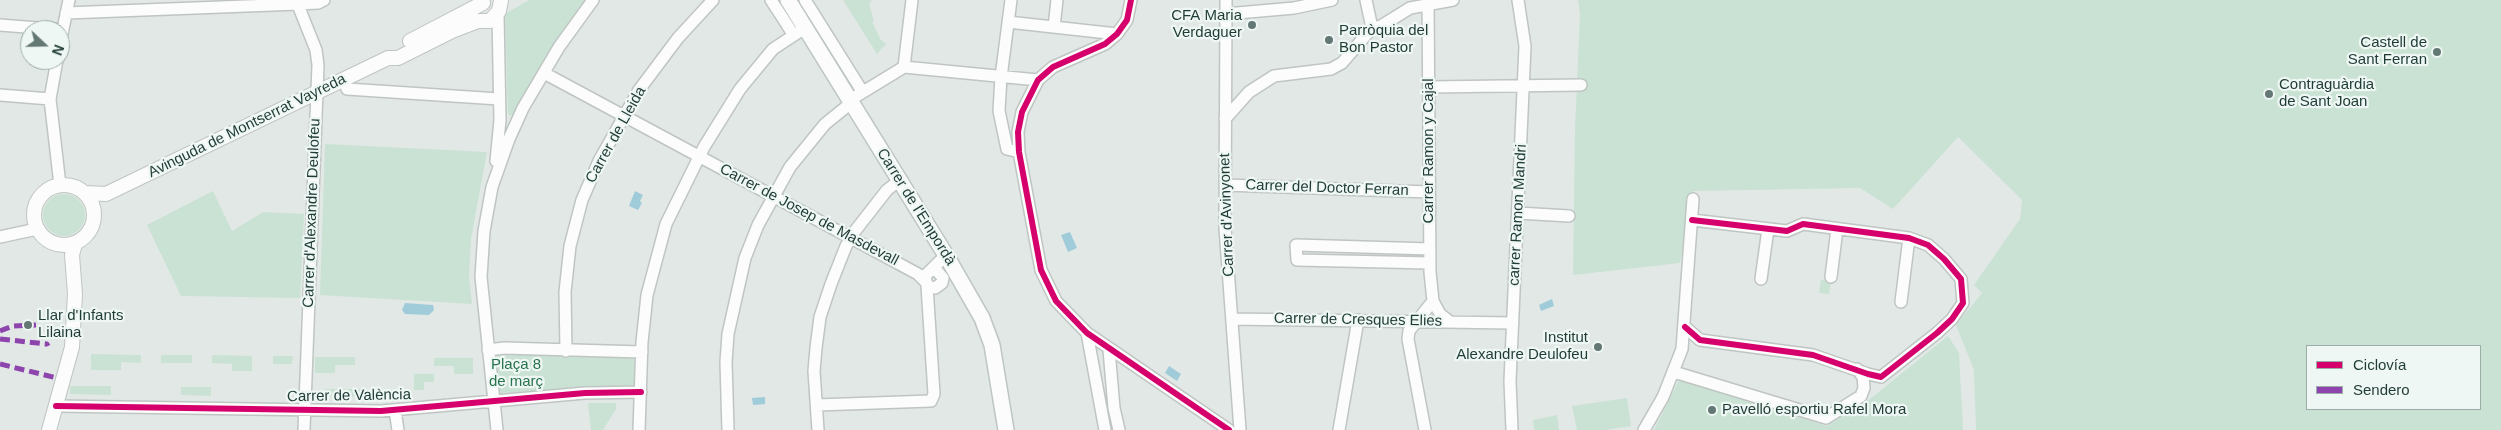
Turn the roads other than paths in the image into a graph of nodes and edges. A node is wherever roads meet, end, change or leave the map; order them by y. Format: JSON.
{"nodes":[{"id":1,"x":69,"y":0,"type":"edge"},
{"id":2,"x":324,"y":0,"type":"edge"},
{"id":3,"x":594,"y":0,"type":"edge"},
{"id":4,"x":712,"y":0,"type":"edge"},
{"id":5,"x":771,"y":0,"type":"edge"},
{"id":6,"x":788,"y":0,"type":"edge"},
{"id":7,"x":805,"y":0,"type":"edge"},
{"id":8,"x":912,"y":0,"type":"edge"},
{"id":9,"x":1011,"y":0,"type":"edge"},
{"id":10,"x":1057,"y":0,"type":"edge"},
{"id":11,"x":1131,"y":0,"type":"edge"},
{"id":12,"x":1226,"y":0,"type":"edge"},
{"id":13,"x":1332,"y":0,"type":"edge"},
{"id":14,"x":1366,"y":0,"type":"edge"},
{"id":15,"x":1453,"y":0,"type":"edge"},
{"id":16,"x":1518,"y":0,"type":"edge"},
{"id":17,"x":484,"y":1,"type":"edge"},
{"id":18,"x":297,"y":2,"type":"edge"},
{"id":19,"x":1312,"y":2,"type":"edge"},
{"id":20,"x":1429,"y":2,"type":"edge"},
{"id":21,"x":503,"y":6,"type":"edge"},
{"id":22,"x":66,"y":12,"type":"junction"},
{"id":23,"x":1226,"y":14,"type":"junction"},
{"id":24,"x":64,"y":20,"type":"edge"},
{"id":25,"x":484,"y":21,"type":"junction"},
{"id":26,"x":1008,"y":22,"type":"junction"},
{"id":27,"x":0,"y":25,"type":"edge"},
{"id":28,"x":20,"y":27,"type":"edge"},
{"id":29,"x":1054,"y":27,"type":"junction"},
{"id":30,"x":1372,"y":28,"type":"junction"},
{"id":31,"x":799,"y":31,"type":"junction"},
{"id":32,"x":1116,"y":34,"type":"junction"},
{"id":33,"x":497,"y":38,"type":"junction"},
{"id":34,"x":388,"y":58,"type":"junction"},
{"id":35,"x":904,"y":66,"type":"junction"},
{"id":36,"x":55,"y":70,"type":"edge"},
{"id":37,"x":544,"y":73,"type":"junction"},
{"id":38,"x":1001,"y":77,"type":"junction"},
{"id":39,"x":344,"y":79,"type":"junction"},
{"id":40,"x":1038,"y":80,"type":"junction"},
{"id":41,"x":1580,"y":85,"type":"dead end"},
{"id":42,"x":1524,"y":86,"type":"junction"},
{"id":43,"x":1429,"y":87,"type":"junction"},
{"id":44,"x":317,"y":92,"type":"junction"},
{"id":45,"x":0,"y":95,"type":"edge"},
{"id":46,"x":854,"y":98,"type":"junction"},
{"id":47,"x":50,"y":99,"type":"junction"},
{"id":48,"x":499,"y":99,"type":"junction"},
{"id":49,"x":624,"y":116,"type":"junction"},
{"id":50,"x":1225,"y":118,"type":"junction"},
{"id":51,"x":500,"y":120,"type":"junction"},
{"id":52,"x":515,"y":125,"type":"junction"},
{"id":53,"x":1019,"y":152,"type":"junction"},
{"id":54,"x":699,"y":156,"type":"junction"},
{"id":55,"x":900,"y":180,"type":"junction"},
{"id":56,"x":60,"y":185,"type":"junction"},
{"id":57,"x":1225,"y":185,"type":"junction"},
{"id":58,"x":492,"y":187,"type":"junction"},
{"id":59,"x":1429,"y":192,"type":"junction"},
{"id":60,"x":85,"y":193,"type":"junction"},
{"id":61,"x":106,"y":194,"type":"junction"},
{"id":62,"x":773,"y":196,"type":"junction"},
{"id":63,"x":1693,"y":199,"type":"dead end"},
{"id":64,"x":94,"y":213,"type":"junction"},
{"id":65,"x":1518,"y":213,"type":"junction"},
{"id":66,"x":1569,"y":216,"type":"dead end"},
{"id":67,"x":1692,"y":220,"type":"junction"},
{"id":68,"x":37,"y":229,"type":"junction"},
{"id":69,"x":1768,"y":229,"type":"junction"},
{"id":70,"x":1838,"y":229,"type":"junction"},
{"id":71,"x":0,"y":237,"type":"edge"},
{"id":72,"x":850,"y":238,"type":"junction"},
{"id":73,"x":1908,"y":238,"type":"junction"},
{"id":74,"x":75,"y":244,"type":"junction"},
{"id":75,"x":59,"y":245,"type":"junction"},
{"id":76,"x":1430,"y":249,"type":"junction"},
{"id":77,"x":947,"y":257,"type":"junction"},
{"id":78,"x":1430,"y":263,"type":"junction"},
{"id":79,"x":959,"y":277,"type":"junction"},
{"id":80,"x":1831,"y":277,"type":"dead end"},
{"id":81,"x":1761,"y":279,"type":"dead end"},
{"id":82,"x":929,"y":281,"type":"junction"},
{"id":83,"x":1433,"y":301,"type":"junction"},
{"id":84,"x":1901,"y":302,"type":"dead end"},
{"id":85,"x":1232,"y":319,"type":"junction"},
{"id":86,"x":1358,"y":320,"type":"junction"},
{"id":87,"x":1449,"y":321,"type":"junction"},
{"id":88,"x":1414,"y":322,"type":"junction"},
{"id":89,"x":1513,"y":323,"type":"junction"},
{"id":90,"x":1685,"y":327,"type":"junction"},
{"id":91,"x":1087,"y":333,"type":"junction"},
{"id":92,"x":1700,"y":340,"type":"junction"},
{"id":93,"x":1682,"y":349,"type":"junction"},
{"id":94,"x":488,"y":350,"type":"junction"},
{"id":95,"x":1109,"y":350,"type":"junction"},
{"id":96,"x":566,"y":351,"type":"junction"},
{"id":97,"x":642,"y":352,"type":"junction"},
{"id":98,"x":1857,"y":369,"type":"junction"},
{"id":99,"x":1674,"y":372,"type":"junction"},
{"id":100,"x":641,"y":392,"type":"junction"},
{"id":101,"x":494,"y":400,"type":"junction"},
{"id":102,"x":817,"y":405,"type":"junction"},
{"id":103,"x":56,"y":406,"type":"junction"},
{"id":104,"x":304,"y":410,"type":"junction"},
{"id":105,"x":395,"y":410,"type":"junction"},
{"id":106,"x":42,"y":430,"type":"edge"},
{"id":107,"x":48,"y":430,"type":"edge"},
{"id":108,"x":304,"y":430,"type":"edge"},
{"id":109,"x":398,"y":430,"type":"edge"},
{"id":110,"x":497,"y":430,"type":"edge"},
{"id":111,"x":639,"y":430,"type":"edge"},
{"id":112,"x":728,"y":430,"type":"edge"},
{"id":113,"x":818,"y":430,"type":"edge"},
{"id":114,"x":1006,"y":430,"type":"edge"},
{"id":115,"x":1105,"y":430,"type":"edge"},
{"id":116,"x":1119,"y":430,"type":"edge"},
{"id":117,"x":1229,"y":430,"type":"edge"},
{"id":118,"x":1240,"y":430,"type":"edge"},
{"id":119,"x":1339,"y":430,"type":"edge"},
{"id":120,"x":1425,"y":430,"type":"edge"},
{"id":121,"x":1512,"y":430,"type":"edge"},
{"id":122,"x":1644,"y":430,"type":"edge"}],
"edges":[{"from":1,"to":22,"type":"street"},
{"from":2,"to":18,"type":"street"},
{"from":3,"to":37,"type":"street"},
{"from":4,"to":49,"type":"street","name":"Carrer de Lleida"},
{"from":5,"to":31,"type":"street","name":"Carrer de l'Empordà"},
{"from":6,"to":31,"type":"main road","name":"Carrer de l'Empordà"},
{"from":7,"to":46,"type":"street","name":"Carrer de l'Empordà"},
{"from":8,"to":35,"type":"street"},
{"from":9,"to":26,"type":"street"},
{"from":10,"to":29,"type":"street"},
{"from":11,"to":32,"type":"street"},
{"from":12,"to":23,"type":"street","name":"Carrer d'Avinyonet"},
{"from":13,"to":19,"type":"street"},
{"from":14,"to":30,"type":"street"},
{"from":15,"to":20,"type":"street"},
{"from":16,"to":42,"type":"street","name":"carrer Ramon Mandri"},
{"from":17,"to":25,"type":"street"},
{"from":17,"to":34,"type":"street","name":"Avinguda de Montserrat Vayreda"},
{"from":18,"to":22,"type":"street"},
{"from":18,"to":44,"type":"street","name":"Carrer d'Alexandre Deulofeu"},
{"from":19,"to":23,"type":"street"},
{"from":20,"to":30,"type":"street"},
{"from":20,"to":43,"type":"street","name":"Carrer Ramon y Cajal"},
{"from":21,"to":25,"type":"street","name":"Avinguda de Montserrat Vayreda"},
{"from":21,"to":33,"type":"street"},
{"from":22,"to":24,"type":"street"},
{"from":23,"to":50,"type":"street","name":"Carrer d'Avinyonet"},
{"from":25,"to":33,"type":"street"},
{"from":25,"to":34,"type":"street","name":"Avinguda de Montserrat Vayreda"},
{"from":26,"to":29,"type":"street"},
{"from":26,"to":38,"type":"street"},
{"from":27,"to":28,"type":"street"},
{"from":29,"to":32,"type":"street"},
{"from":30,"to":50,"type":"street"},
{"from":31,"to":46,"type":"main road","name":"Carrer de l'Empordà"},
{"from":31,"to":54,"type":"street"},
{"from":32,"to":40,"type":"street"},
{"from":33,"to":48,"type":"street"},
{"from":34,"to":39,"type":"street","name":"Avinguda de Montserrat Vayreda"},
{"from":35,"to":38,"type":"street"},
{"from":35,"to":46,"type":"street"},
{"from":36,"to":47,"type":"street"},
{"from":37,"to":49,"type":"street","name":"Carrer de Josep de Masdevall"},
{"from":37,"to":52,"type":"street"},
{"from":38,"to":40,"type":"street"},
{"from":38,"to":53,"type":"street"},
{"from":39,"to":44,"type":"street","name":"Avinguda de Montserrat Vayreda"},
{"from":39,"to":48,"type":"street"},
{"from":40,"to":53,"type":"street"},
{"from":41,"to":42,"type":"street"},
{"from":42,"to":43,"type":"street"},
{"from":42,"to":65,"type":"street","name":"carrer Ramon Mandri"},
{"from":43,"to":59,"type":"street","name":"Carrer Ramon y Cajal"},
{"from":44,"to":61,"type":"street","name":"Avinguda de Montserrat Vayreda"},
{"from":44,"to":104,"type":"street","name":"Carrer d'Alexandre Deulofeu"},
{"from":45,"to":47,"type":"street"},
{"from":46,"to":55,"type":"main road","name":"Carrer de l'Empordà"},
{"from":46,"to":62,"type":"street"},
{"from":47,"to":56,"type":"street"},
{"from":48,"to":51,"type":"street"},
{"from":49,"to":54,"type":"street","name":"Carrer de Josep de Masdevall"},
{"from":49,"to":96,"type":"street","name":"Carrer de Lleida"},
{"from":50,"to":57,"type":"street","name":"Carrer d'Avinyonet"},
{"from":51,"to":52,"type":"street"},
{"from":51,"to":58,"type":"street"},
{"from":52,"to":58,"type":"street"},
{"from":53,"to":91,"type":"street"},
{"from":54,"to":62,"type":"street","name":"Carrer de Josep de Masdevall"},
{"from":54,"to":97,"type":"street"},
{"from":55,"to":72,"type":"street"},
{"from":55,"to":77,"type":"main road","name":"Carrer de l'Empordà"},
{"from":56,"to":60,"type":"street"},
{"from":56,"to":68,"type":"street"},
{"from":57,"to":59,"type":"street","name":"Carrer del Doctor Ferran"},
{"from":57,"to":85,"type":"street","name":"Carrer d'Avinyonet"},
{"from":58,"to":94,"type":"street"},
{"from":59,"to":76,"type":"street","name":"Carrer Ramon y Cajal"},
{"from":60,"to":61,"type":"street","name":"Avinguda de Montserrat Vayreda"},
{"from":60,"to":64,"type":"street"},
{"from":61,"to":64,"type":"street"},
{"from":62,"to":72,"type":"street","name":"Carrer de Josep de Masdevall"},
{"from":62,"to":112,"type":"street"},
{"from":63,"to":67,"type":"street"},
{"from":64,"to":74,"type":"street"},
{"from":65,"to":66,"type":"street"},
{"from":65,"to":89,"type":"street","name":"carrer Ramon Mandri"},
{"from":67,"to":69,"type":"street"},
{"from":67,"to":90,"type":"street"},
{"from":68,"to":71,"type":"street"},
{"from":68,"to":75,"type":"street"},
{"from":69,"to":70,"type":"street"},
{"from":69,"to":81,"type":"street"},
{"from":70,"to":73,"type":"street"},
{"from":70,"to":80,"type":"street"},
{"from":72,"to":82,"type":"street","name":"Carrer de Josep de Masdevall"},
{"from":72,"to":102,"type":"street"},
{"from":73,"to":84,"type":"street"},
{"from":73,"to":98,"type":"street"},
{"from":74,"to":75,"type":"street"},
{"from":74,"to":103,"type":"street"},
{"from":75,"to":106,"type":"street"},
{"from":76,"to":78,"type":"street","name":"Carrer Ramon y Cajal"},
{"from":76,"to":78,"type":"street"},
{"from":77,"to":79,"type":"main road","name":"Carrer de l'Empordà"},
{"from":77,"to":82,"type":"street"},
{"from":78,"to":83,"type":"street","name":"Carrer Ramon y Cajal"},
{"from":79,"to":82,"type":"street"},
{"from":79,"to":114,"type":"main road","name":"Carrer de l'Empordà"},
{"from":82,"to":102,"type":"street"},
{"from":83,"to":87,"type":"street"},
{"from":83,"to":88,"type":"street"},
{"from":85,"to":86,"type":"street","name":"Carrer de Cresques Elies"},
{"from":85,"to":118,"type":"street","name":"Carrer d'Avinyonet"},
{"from":86,"to":88,"type":"street","name":"Carrer de Cresques Elies"},
{"from":86,"to":119,"type":"street"},
{"from":87,"to":88,"type":"street","name":"Carrer de Cresques Elies"},
{"from":87,"to":89,"type":"street","name":"Carrer de Cresques Elies"},
{"from":88,"to":120,"type":"street"},
{"from":89,"to":121,"type":"street","name":"carrer Ramon Mandri"},
{"from":90,"to":92,"type":"street"},
{"from":90,"to":93,"type":"street"},
{"from":91,"to":95,"type":"street"},
{"from":91,"to":115,"type":"street"},
{"from":92,"to":93,"type":"street"},
{"from":92,"to":98,"type":"street"},
{"from":93,"to":99,"type":"street"},
{"from":94,"to":96,"type":"street"},
{"from":94,"to":101,"type":"street"},
{"from":95,"to":116,"type":"street"},
{"from":95,"to":117,"type":"street"},
{"from":96,"to":97,"type":"street"},
{"from":97,"to":100,"type":"street"},
{"from":98,"to":99,"type":"street"},
{"from":99,"to":122,"type":"street"},
{"from":100,"to":101,"type":"street","name":"Carrer de València"},
{"from":100,"to":111,"type":"street"},
{"from":101,"to":105,"type":"street","name":"Carrer de València"},
{"from":101,"to":110,"type":"street"},
{"from":102,"to":113,"type":"street"},
{"from":103,"to":104,"type":"street","name":"Carrer de València"},
{"from":103,"to":107,"type":"street"},
{"from":104,"to":105,"type":"street","name":"Carrer de València"},
{"from":104,"to":108,"type":"street","name":"Carrer d'Alexandre Deulofeu"},
{"from":105,"to":109,"type":"street"}]}
